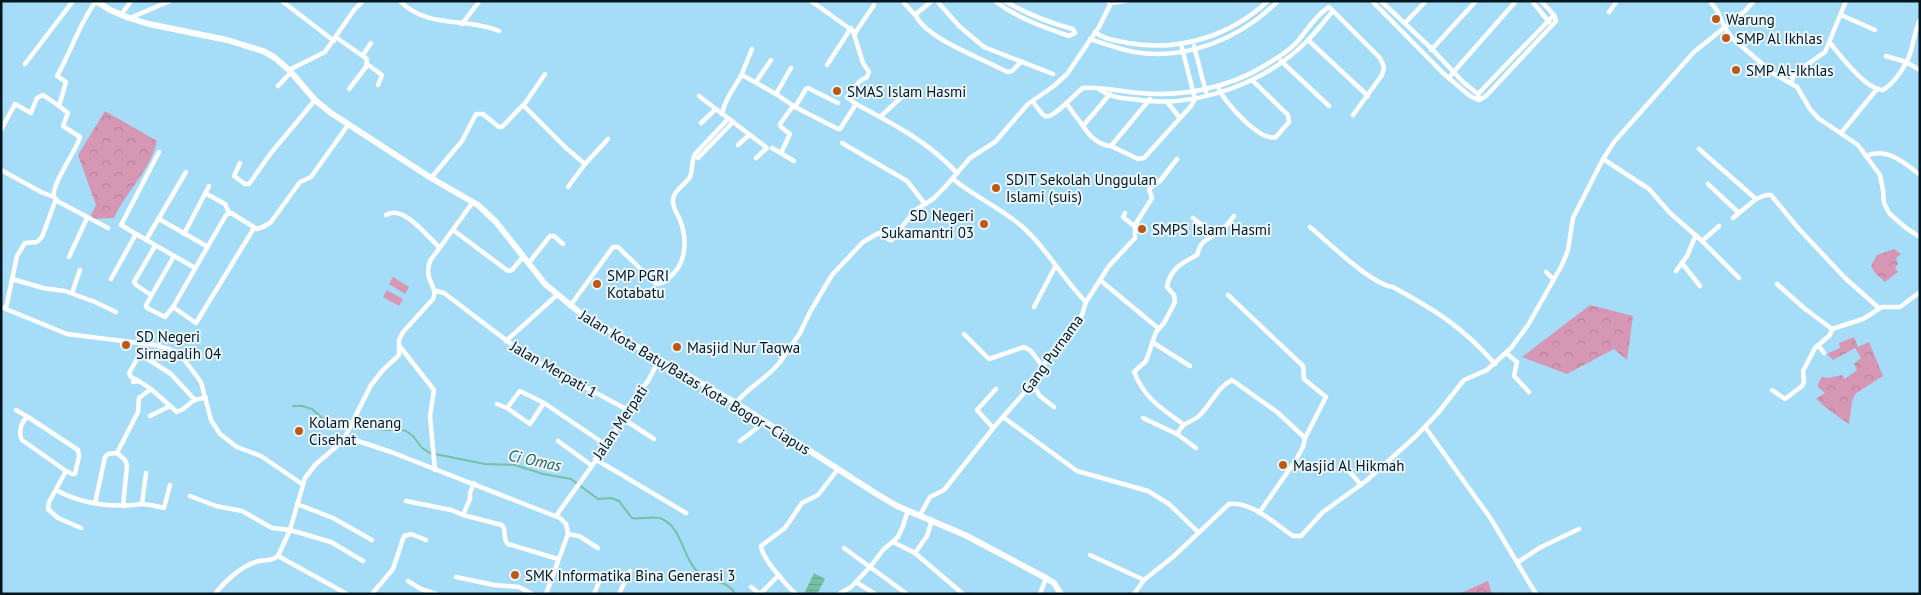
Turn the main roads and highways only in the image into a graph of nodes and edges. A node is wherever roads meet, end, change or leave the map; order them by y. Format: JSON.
{"nodes":[{"id":1,"x":96,"y":1,"type":"edge"},
{"id":2,"x":1062,"y":594,"type":"edge"}],
"edges":[{"from":1,"to":2,"type":"main road","name":"Jalan Kota Batu/Batas Kota Bogor–Ciapus"}]}
